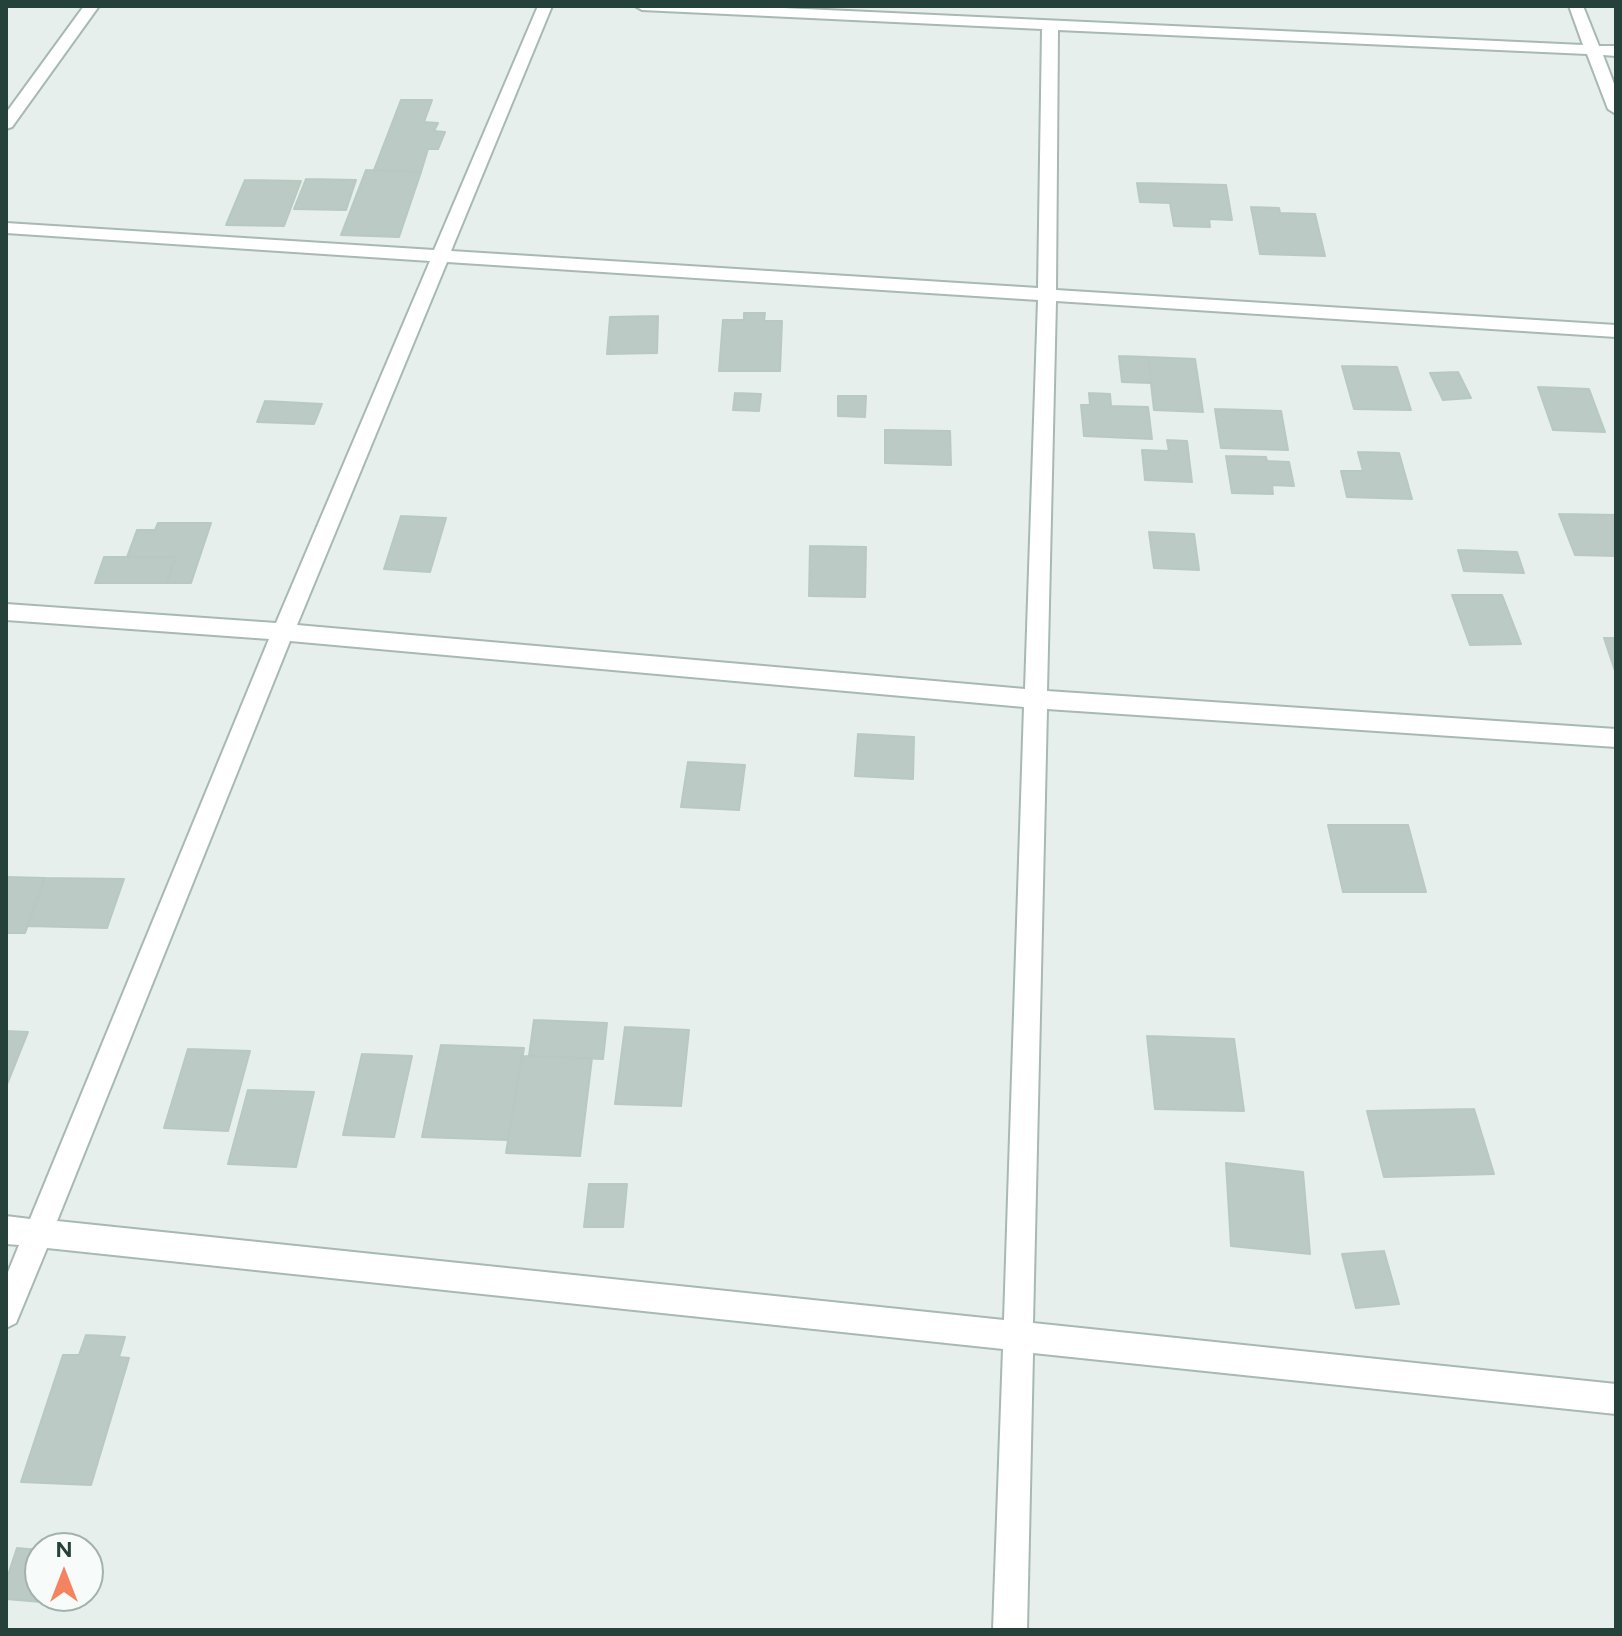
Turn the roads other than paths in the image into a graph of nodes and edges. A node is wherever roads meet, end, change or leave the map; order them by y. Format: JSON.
{"nodes":[{"id":1,"x":92,"y":6,"type":"edge"},
{"id":2,"x":545,"y":6,"type":"edge"},
{"id":3,"x":642,"y":6,"type":"edge"},
{"id":4,"x":1576,"y":6,"type":"edge"},
{"id":5,"x":1050,"y":25,"type":"junction"},
{"id":6,"x":1592,"y":49,"type":"junction"},
{"id":7,"x":1616,"y":51,"type":"edge"},
{"id":8,"x":1616,"y":109,"type":"edge"},
{"id":9,"x":6,"y":124,"type":"edge"},
{"id":10,"x":6,"y":228,"type":"edge"},
{"id":11,"x":440,"y":256,"type":"junction"},
{"id":12,"x":1047,"y":295,"type":"junction"},
{"id":13,"x":1616,"y":331,"type":"edge"},
{"id":14,"x":6,"y":612,"type":"edge"},
{"id":15,"x":283,"y":632,"type":"junction"},
{"id":16,"x":1035,"y":699,"type":"junction"},
{"id":17,"x":1616,"y":738,"type":"edge"},
{"id":18,"x":6,"y":1230,"type":"edge"},
{"id":19,"x":38,"y":1234,"type":"junction"},
{"id":20,"x":6,"y":1313,"type":"edge"},
{"id":21,"x":1018,"y":1337,"type":"junction"},
{"id":22,"x":1616,"y":1399,"type":"edge"},
{"id":23,"x":1010,"y":1630,"type":"edge"}],
"edges":[{"from":1,"to":9,"type":"street"},
{"from":2,"to":11,"type":"street"},
{"from":3,"to":5,"type":"street"},
{"from":4,"to":6,"type":"street"},
{"from":5,"to":6,"type":"street"},
{"from":5,"to":12,"type":"street"},
{"from":6,"to":7,"type":"street"},
{"from":6,"to":8,"type":"street"},
{"from":10,"to":11,"type":"street"},
{"from":11,"to":12,"type":"street"},
{"from":11,"to":15,"type":"street"},
{"from":12,"to":13,"type":"street"},
{"from":12,"to":16,"type":"street"},
{"from":14,"to":15,"type":"street"},
{"from":15,"to":16,"type":"street"},
{"from":15,"to":19,"type":"street"},
{"from":16,"to":17,"type":"street"},
{"from":16,"to":21,"type":"street"},
{"from":18,"to":19,"type":"street"},
{"from":19,"to":20,"type":"street"},
{"from":19,"to":21,"type":"street"},
{"from":21,"to":22,"type":"street"},
{"from":21,"to":23,"type":"street"}]}
